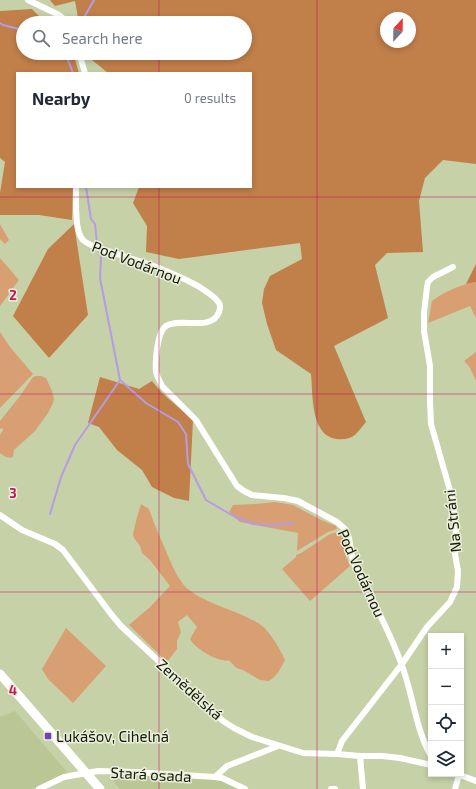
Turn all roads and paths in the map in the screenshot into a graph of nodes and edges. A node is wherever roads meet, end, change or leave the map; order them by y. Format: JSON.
{"nodes":[{"id":1,"x":28,"y":0,"type":"edge"},
{"id":2,"x":60,"y":16,"type":"edge"},
{"id":3,"x":81,"y":60,"type":"edge"},
{"id":4,"x":84,"y":72,"type":"edge"},
{"id":5,"x":76,"y":188,"type":"edge"},
{"id":6,"x":453,"y":267,"type":"dead end"},
{"id":7,"x":0,"y":515,"type":"edge"},
{"id":8,"x":402,"y":664,"type":"junction"},
{"id":9,"x":0,"y":674,"type":"edge"},
{"id":10,"x":278,"y":746,"type":"junction"},
{"id":11,"x":428,"y":750,"type":"edge"},
{"id":12,"x":337,"y":754,"type":"junction"},
{"id":13,"x":360,"y":756,"type":"junction"},
{"id":14,"x":428,"y":764,"type":"edge"},
{"id":15,"x":87,"y":774,"type":"junction"},
{"id":16,"x":464,"y":776,"type":"edge"},
{"id":17,"x":215,"y":777,"type":"junction"},
{"id":18,"x":457,"y":777,"type":"edge"},
{"id":19,"x":476,"y":781,"type":"edge"},
{"id":20,"x":39,"y":789,"type":"edge"},
{"id":21,"x":100,"y":789,"type":"edge"},
{"id":22,"x":245,"y":789,"type":"edge"},
{"id":23,"x":331,"y":789,"type":"edge"},
{"id":24,"x":335,"y":789,"type":"edge"},
{"id":25,"x":363,"y":789,"type":"edge"},
{"id":26,"x":455,"y":789,"type":"edge"}],
"edges":[{"from":1,"to":2,"type":"street"},
{"from":3,"to":4,"type":"street"},
{"from":5,"to":8,"type":"street","name":"Pod Vodárnou"},
{"from":6,"to":8,"type":"street","name":"Na Stráni"},
{"from":7,"to":10,"type":"street","name":"Zemědělská"},
{"from":8,"to":11,"type":"street","name":"Pod Vodárnou"},
{"from":8,"to":12,"type":"street","name":"Na Stráni"},
{"from":9,"to":15,"type":"street"},
{"from":10,"to":12,"type":"street","name":"Zemědělská"},
{"from":10,"to":17,"type":"street"},
{"from":12,"to":13,"type":"street","name":"Zemědělská"},
{"from":13,"to":14,"type":"street","name":"Zemědělská"},
{"from":13,"to":25,"type":"street"},
{"from":15,"to":17,"type":"street","name":"Stará osada"},
{"from":15,"to":20,"type":"street","name":"Stará osada"},
{"from":15,"to":21,"type":"street"},
{"from":16,"to":19,"type":"street"},
{"from":17,"to":22,"type":"street","name":"Stará osada"},
{"from":18,"to":26,"type":"street"},
{"from":23,"to":24,"type":"street"}]}
